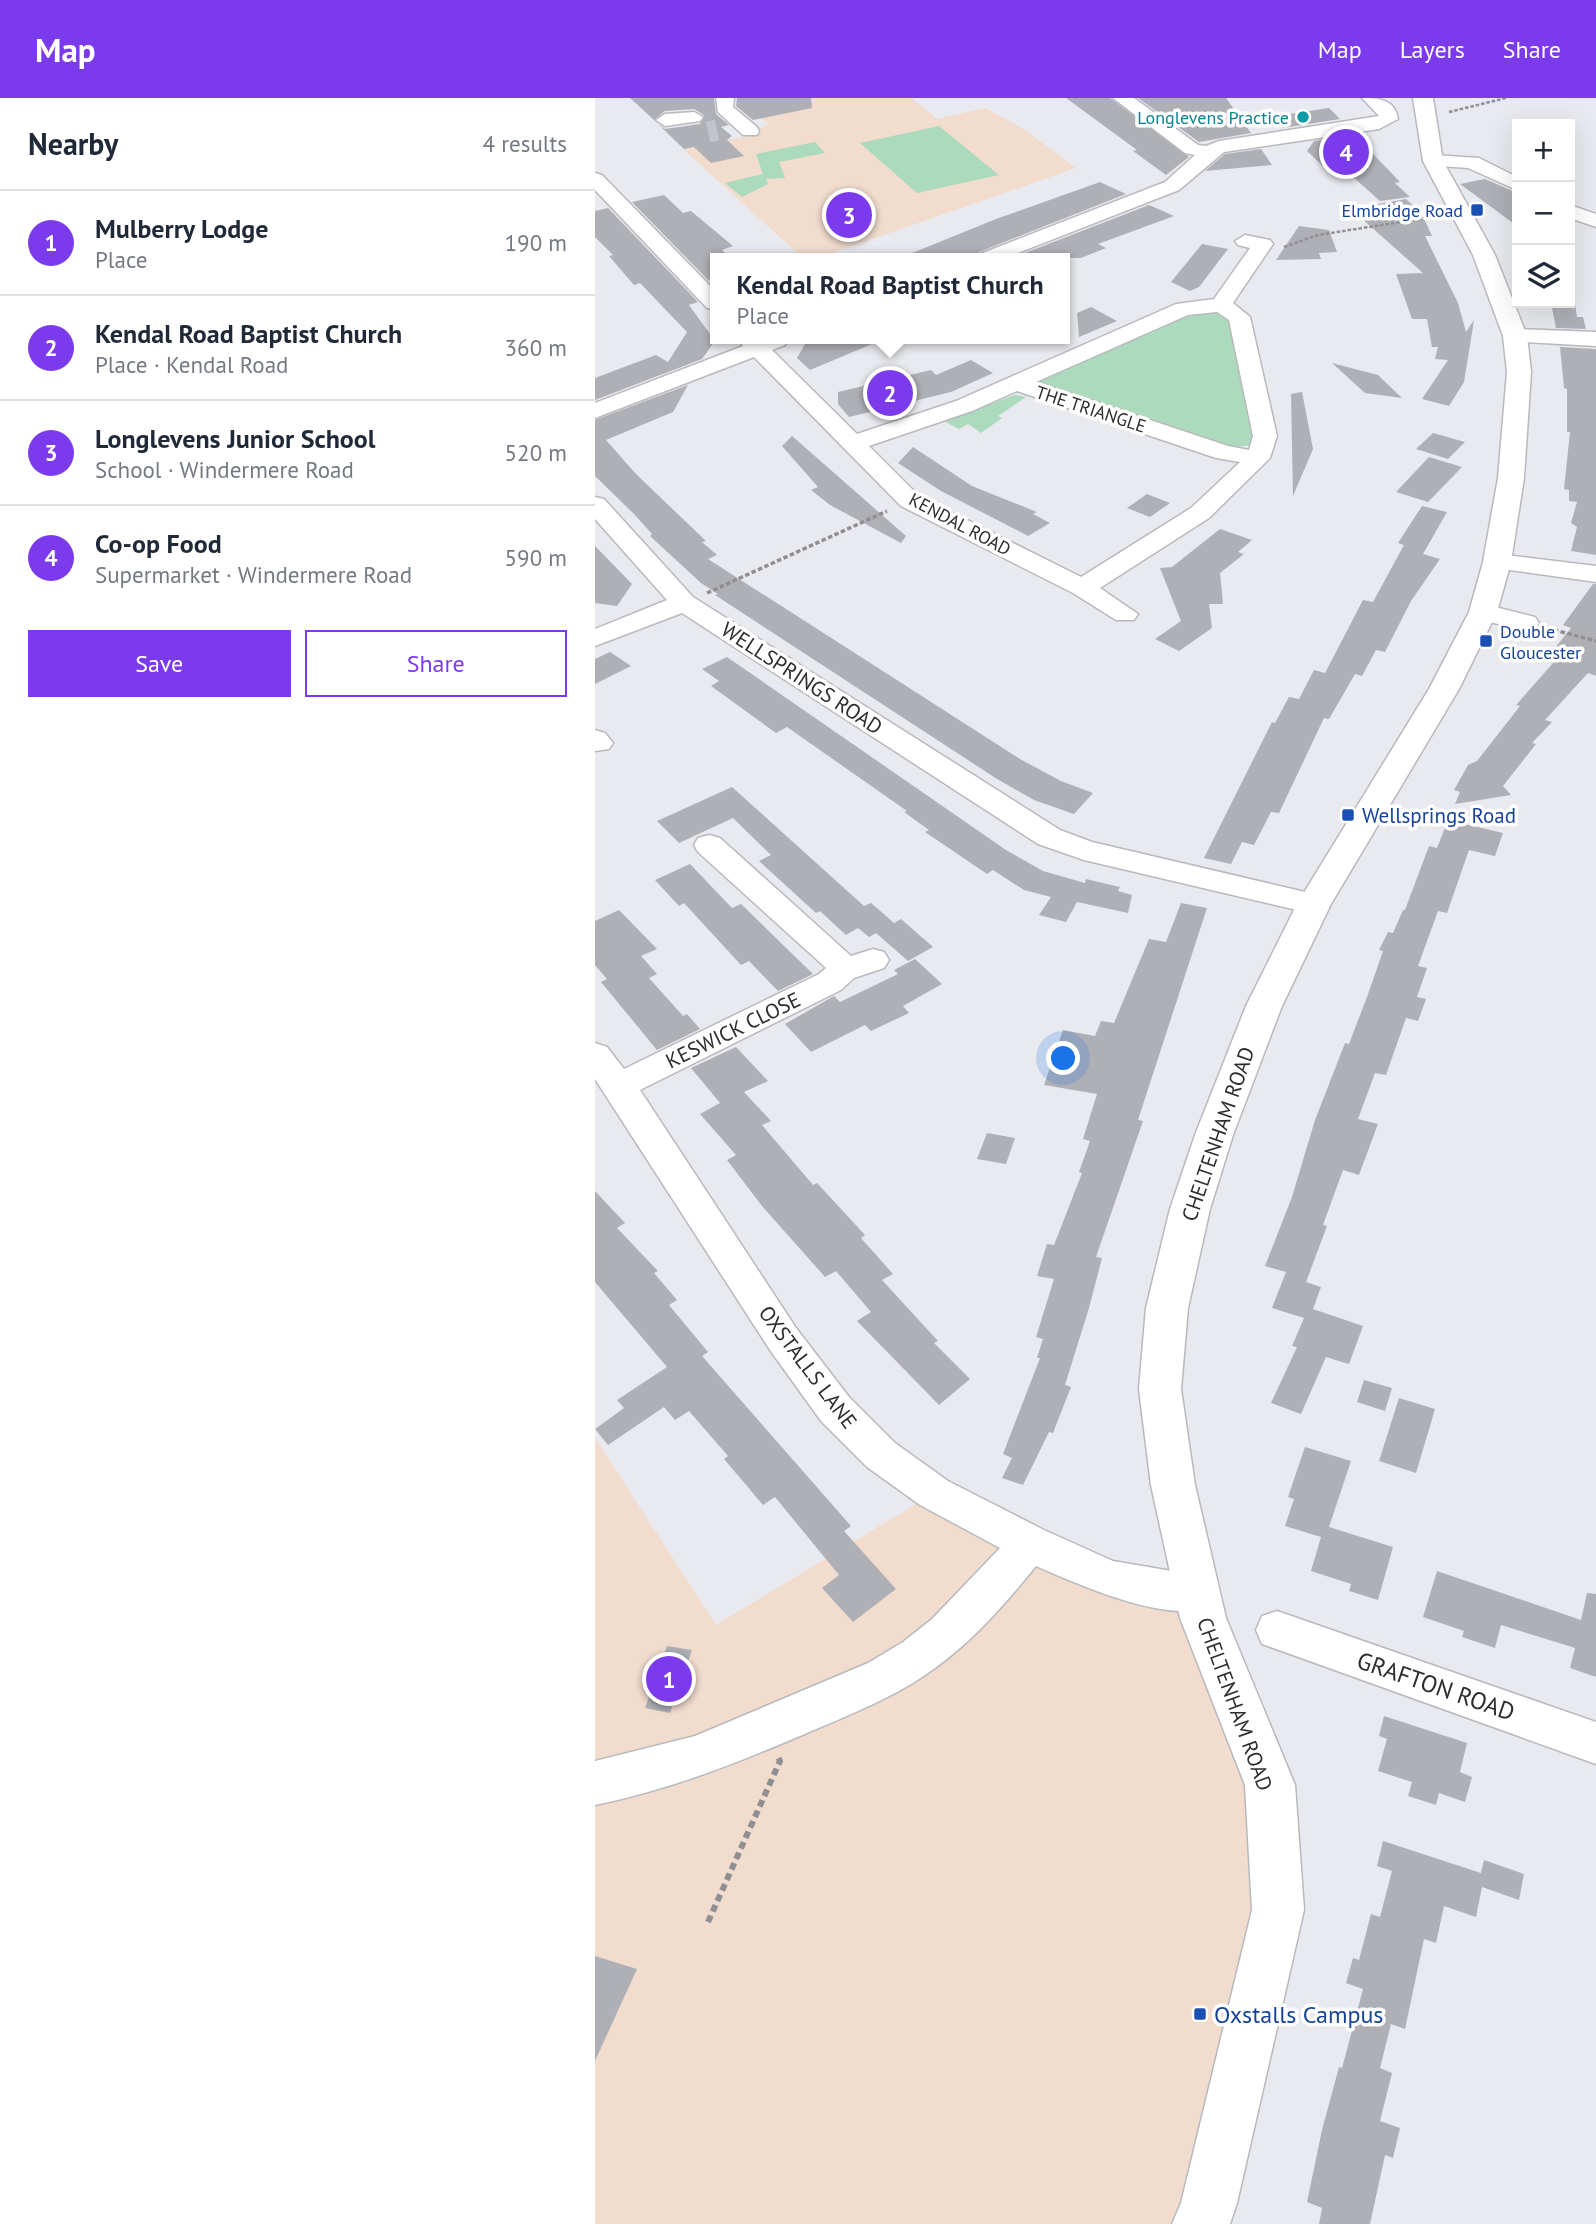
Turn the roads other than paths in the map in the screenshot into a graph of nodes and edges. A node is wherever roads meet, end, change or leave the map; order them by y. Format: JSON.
{"nodes":[{"id":1,"x":1122,"y":98,"type":"edge"},
{"id":2,"x":1371,"y":98,"type":"edge"},
{"id":3,"x":726,"y":104,"type":"edge"},
{"id":4,"x":1423,"y":105,"type":"edge"},
{"id":5,"x":665,"y":120,"type":"dead end"},
{"id":6,"x":705,"y":124,"type":"junction"},
{"id":7,"x":683,"y":137,"type":"tunnel mouth"},
{"id":8,"x":1207,"y":152,"type":"junction"},
{"id":9,"x":1433,"y":161,"type":"junction"},
{"id":10,"x":595,"y":179,"type":"edge"},
{"id":11,"x":1513,"y":182,"type":"edge"},
{"id":12,"x":1575,"y":213,"type":"edge"},
{"id":13,"x":1596,"y":221,"type":"edge"},
{"id":14,"x":1264,"y":244,"type":"road end"},
{"id":15,"x":1000,"y":253,"type":"edge"},
{"id":16,"x":710,"y":298,"type":"edge"},
{"id":17,"x":1221,"y":305,"type":"junction"},
{"id":18,"x":1515,"y":336,"type":"junction"},
{"id":19,"x":1596,"y":339,"type":"edge"},
{"id":20,"x":757,"y":344,"type":"edge"},
{"id":21,"x":764,"y":344,"type":"edge"},
{"id":22,"x":1016,"y":383,"type":"junction"},
{"id":23,"x":595,"y":411,"type":"edge"},
{"id":24,"x":851,"y":444,"type":"junction"},
{"id":25,"x":1258,"y":458,"type":"junction"},
{"id":26,"x":595,"y":504,"type":"edge"},
{"id":27,"x":1497,"y":562,"type":"junction"},
{"id":28,"x":1596,"y":574,"type":"edge"},
{"id":29,"x":1082,"y":588,"type":"junction"},
{"id":30,"x":684,"y":603,"type":"junction"},
{"id":31,"x":1483,"y":612,"type":"junction"},
{"id":32,"x":1125,"y":614,"type":"dead end"},
{"id":33,"x":1526,"y":623,"type":"road end"},
{"id":34,"x":595,"y":638,"type":"edge"},
{"id":35,"x":729,"y":853,"type":"dead end"},
{"id":36,"x":1314,"y":904,"type":"junction"},
{"id":37,"x":595,"y":1055,"type":"edge"},
{"id":38,"x":619,"y":1086,"type":"junction"},
{"id":39,"x":1029,"y":1544,"type":"junction"},
{"id":40,"x":1195,"y":1594,"type":"junction"},
{"id":41,"x":1276,"y":1630,"type":"dead end"},
{"id":42,"x":1596,"y":1742,"type":"edge"},
{"id":43,"x":595,"y":1783,"type":"edge"},
{"id":44,"x":1201,"y":2224,"type":"edge"}],
"edges":[{"from":1,"to":8,"type":"street"},
{"from":2,"to":8,"type":"street"},
{"from":3,"to":6,"type":"street"},
{"from":3,"to":6,"type":"street"},
{"from":4,"to":9,"type":"main road","name":"CHELTENHAM ROAD"},
{"from":5,"to":6,"type":"street"},
{"from":6,"to":7,"type":"street"},
{"from":8,"to":15,"type":"street"},
{"from":9,"to":11,"type":"street"},
{"from":9,"to":18,"type":"main road","name":"CHELTENHAM ROAD"},
{"from":10,"to":16,"type":"street"},
{"from":12,"to":13,"type":"street"},
{"from":14,"to":17,"type":"street"},
{"from":17,"to":22,"type":"street","name":"THE TRIANGLE"},
{"from":17,"to":25,"type":"street"},
{"from":18,"to":19,"type":"street"},
{"from":18,"to":27,"type":"main road","name":"CHELTENHAM ROAD"},
{"from":20,"to":23,"type":"street"},
{"from":21,"to":24,"type":"street","name":"KENDAL ROAD"},
{"from":22,"to":24,"type":"street"},
{"from":22,"to":25,"type":"street","name":"THE TRIANGLE"},
{"from":24,"to":29,"type":"street","name":"KENDAL ROAD"},
{"from":25,"to":29,"type":"street"},
{"from":26,"to":30,"type":"street","name":"WELLSPRINGS ROAD"},
{"from":27,"to":28,"type":"street"},
{"from":27,"to":31,"type":"main road","name":"CHELTENHAM ROAD"},
{"from":29,"to":32,"type":"street","name":"KENDAL ROAD"},
{"from":30,"to":34,"type":"street"},
{"from":30,"to":36,"type":"street","name":"WELLSPRINGS ROAD"},
{"from":31,"to":33,"type":"street"},
{"from":31,"to":36,"type":"main road","name":"CHELTENHAM ROAD"},
{"from":35,"to":38,"type":"street","name":"KESWICK CLOSE"},
{"from":36,"to":40,"type":"main road","name":"CHELTENHAM ROAD"},
{"from":37,"to":38,"type":"street","name":"OXSTALLS LANE"},
{"from":38,"to":39,"type":"street","name":"OXSTALLS LANE"},
{"from":39,"to":40,"type":"street","name":"OXSTALLS LANE"},
{"from":39,"to":43,"type":"street"},
{"from":40,"to":44,"type":"main road","name":"CHELTENHAM ROAD"},
{"from":41,"to":42,"type":"street","name":"GRAFTON ROAD"}]}
